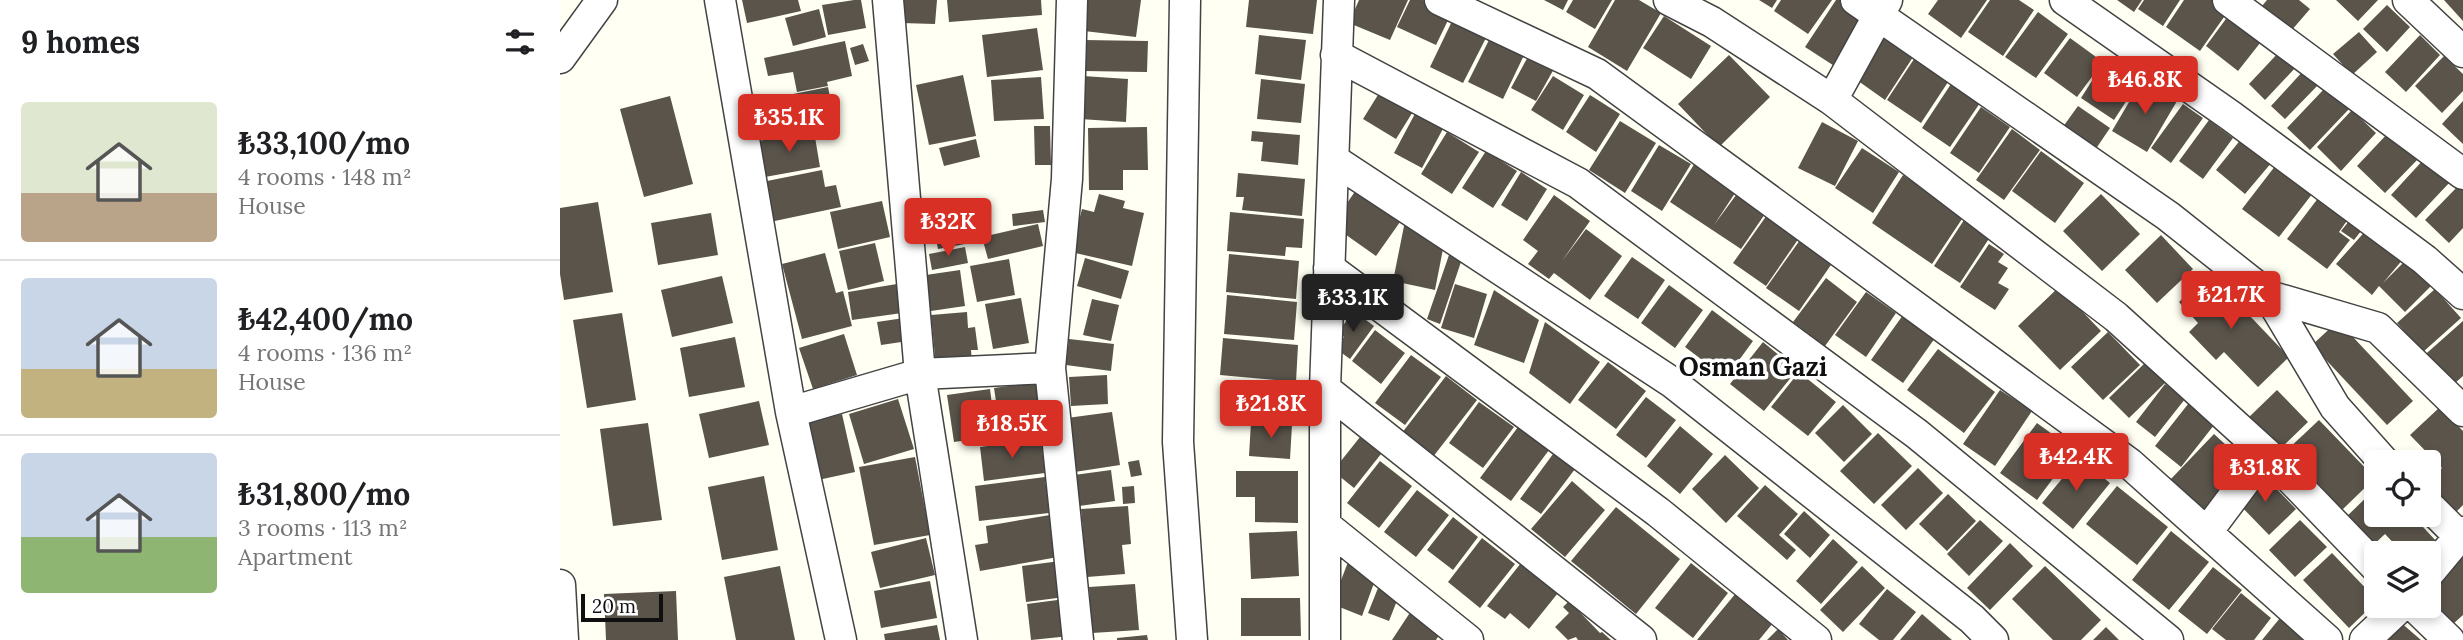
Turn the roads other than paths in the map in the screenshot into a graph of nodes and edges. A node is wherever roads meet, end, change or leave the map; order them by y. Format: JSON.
{"nodes":[{"id":1,"x":602,"y":0,"type":"edge"},
{"id":2,"x":720,"y":0,"type":"edge"},
{"id":3,"x":888,"y":0,"type":"edge"},
{"id":4,"x":1072,"y":0,"type":"edge"},
{"id":5,"x":1185,"y":0,"type":"edge"},
{"id":6,"x":1339,"y":0,"type":"edge"},
{"id":7,"x":1440,"y":0,"type":"edge"},
{"id":8,"x":1669,"y":0,"type":"edge"},
{"id":9,"x":2065,"y":0,"type":"edge"},
{"id":10,"x":2228,"y":0,"type":"edge"},
{"id":11,"x":2408,"y":0,"type":"edge"},
{"id":12,"x":1874,"y":6,"type":"edge"},
{"id":13,"x":2463,"y":52,"type":"edge"},
{"id":14,"x":1336,"y":55,"type":"junction"},
{"id":15,"x":560,"y":58,"type":"edge"},
{"id":16,"x":1832,"y":100,"type":"junction"},
{"id":17,"x":1334,"y":160,"type":"junction"},
{"id":18,"x":2463,"y":174,"type":"edge"},
{"id":19,"x":1329,"y":268,"type":"junction"},
{"id":20,"x":2463,"y":294,"type":"edge"},
{"id":21,"x":2269,"y":296,"type":"junction"},
{"id":22,"x":1050,"y":368,"type":"junction"},
{"id":23,"x":920,"y":374,"type":"junction"},
{"id":24,"x":1325,"y":389,"type":"junction"},
{"id":25,"x":2463,"y":411,"type":"edge"},
{"id":26,"x":791,"y":412,"type":"junction"},
{"id":27,"x":2373,"y":450,"type":"edge"},
{"id":28,"x":2266,"y":453,"type":"junction"},
{"id":29,"x":2441,"y":517,"type":"edge"},
{"id":30,"x":1325,"y":525,"type":"junction"},
{"id":31,"x":2207,"y":532,"type":"junction"},
{"id":32,"x":2462,"y":536,"type":"edge"},
{"id":33,"x":2364,"y":555,"type":"edge"},
{"id":34,"x":2441,"y":560,"type":"edge"},
{"id":35,"x":560,"y":585,"type":"edge"},
{"id":36,"x":2388,"y":618,"type":"edge"},
{"id":37,"x":2426,"y":618,"type":"edge"},
{"id":38,"x":563,"y":640,"type":"edge"},
{"id":39,"x":841,"y":640,"type":"edge"},
{"id":40,"x":962,"y":640,"type":"edge"},
{"id":41,"x":1078,"y":640,"type":"edge"},
{"id":42,"x":1192,"y":640,"type":"edge"},
{"id":43,"x":1325,"y":640,"type":"edge"},
{"id":44,"x":1468,"y":640,"type":"edge"},
{"id":45,"x":1642,"y":640,"type":"edge"},
{"id":46,"x":1815,"y":640,"type":"edge"},
{"id":47,"x":1993,"y":640,"type":"edge"},
{"id":48,"x":2168,"y":640,"type":"edge"},
{"id":49,"x":2327,"y":640,"type":"edge"},
{"id":50,"x":2365,"y":640,"type":"edge"},
{"id":51,"x":2449,"y":640,"type":"edge"}],
"edges":[{"from":1,"to":15,"type":"street"},
{"from":2,"to":26,"type":"street"},
{"from":3,"to":23,"type":"street"},
{"from":4,"to":22,"type":"street"},
{"from":5,"to":42,"type":"street"},
{"from":6,"to":14,"type":"street"},
{"from":7,"to":31,"type":"street"},
{"from":8,"to":16,"type":"street"},
{"from":9,"to":20,"type":"street"},
{"from":10,"to":18,"type":"street"},
{"from":11,"to":13,"type":"street"},
{"from":12,"to":16,"type":"street"},
{"from":12,"to":21,"type":"street"},
{"from":14,"to":17,"type":"street"},
{"from":14,"to":48,"type":"street"},
{"from":16,"to":28,"type":"street"},
{"from":17,"to":19,"type":"street"},
{"from":17,"to":47,"type":"street"},
{"from":19,"to":24,"type":"street"},
{"from":19,"to":46,"type":"street"},
{"from":21,"to":25,"type":"street"},
{"from":21,"to":27,"type":"street"},
{"from":22,"to":23,"type":"street"},
{"from":22,"to":41,"type":"street"},
{"from":23,"to":26,"type":"street"},
{"from":23,"to":40,"type":"street"},
{"from":24,"to":30,"type":"street"},
{"from":24,"to":45,"type":"street"},
{"from":26,"to":39,"type":"street"},
{"from":28,"to":31,"type":"street"},
{"from":28,"to":33,"type":"street"},
{"from":29,"to":32,"type":"street"},
{"from":30,"to":43,"type":"street"},
{"from":30,"to":44,"type":"street"},
{"from":31,"to":49,"type":"street"},
{"from":32,"to":34,"type":"street"},
{"from":35,"to":38,"type":"street"},
{"from":36,"to":50,"type":"street"},
{"from":37,"to":51,"type":"street"}]}
